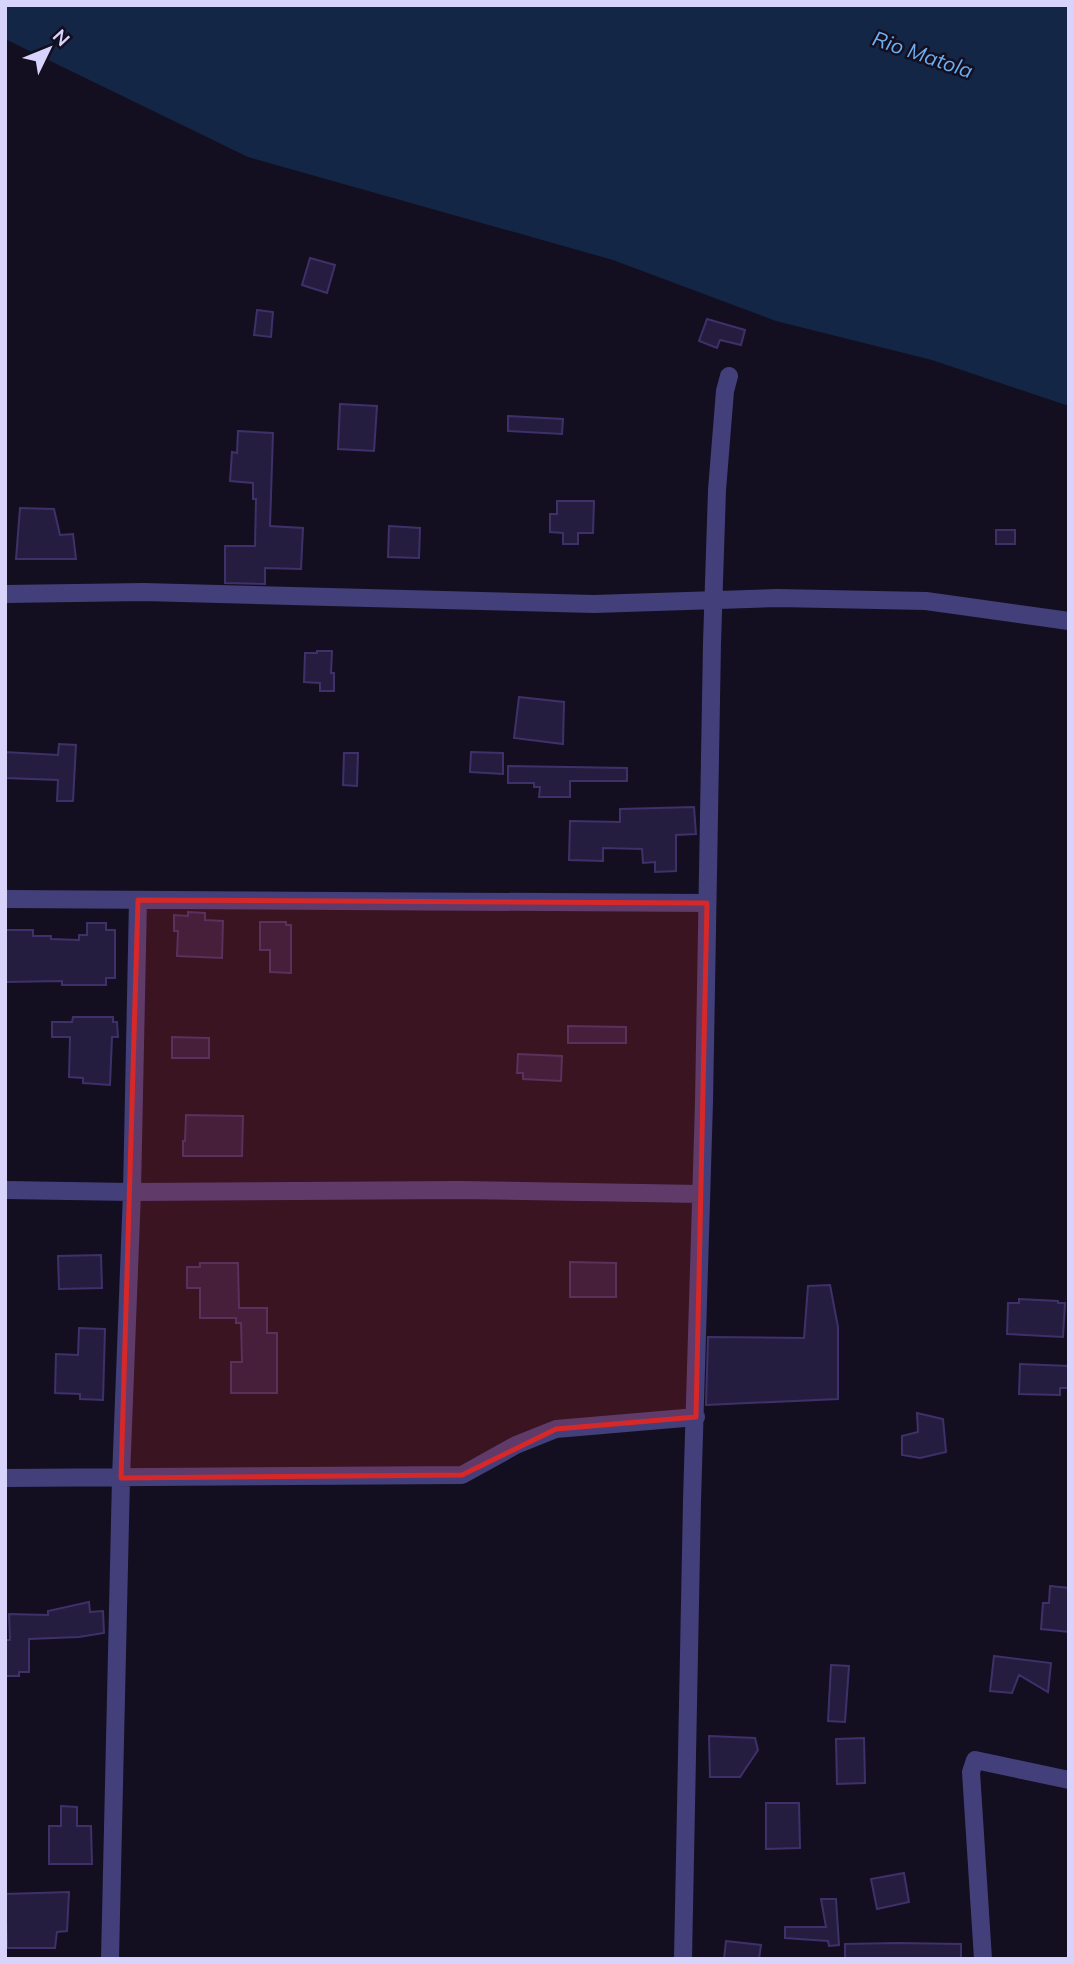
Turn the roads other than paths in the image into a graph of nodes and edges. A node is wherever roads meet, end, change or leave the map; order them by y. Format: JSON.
{"nodes":[{"id":1,"x":729,"y":376,"type":"dead end"},
{"id":2,"x":5,"y":594,"type":"edge"},
{"id":3,"x":714,"y":600,"type":"junction"},
{"id":4,"x":1069,"y":621,"type":"edge"},
{"id":5,"x":5,"y":899,"type":"edge"},
{"id":6,"x":138,"y":900,"type":"junction"},
{"id":7,"x":707,"y":903,"type":"junction"},
{"id":8,"x":5,"y":1190,"type":"edge"},
{"id":9,"x":132,"y":1192,"type":"junction"},
{"id":10,"x":701,"y":1194,"type":"junction"},
{"id":11,"x":695,"y":1417,"type":"junction"},
{"id":12,"x":5,"y":1478,"type":"edge"},
{"id":13,"x":121,"y":1478,"type":"junction"},
{"id":14,"x":1069,"y":1780,"type":"edge"},
{"id":15,"x":110,"y":1959,"type":"edge"},
{"id":16,"x":683,"y":1959,"type":"edge"},
{"id":17,"x":983,"y":1959,"type":"edge"}],
"edges":[{"from":1,"to":3,"type":"street"},
{"from":2,"to":3,"type":"street"},
{"from":3,"to":4,"type":"street"},
{"from":3,"to":7,"type":"street"},
{"from":5,"to":6,"type":"street"},
{"from":6,"to":7,"type":"street"},
{"from":6,"to":9,"type":"street"},
{"from":7,"to":10,"type":"street"},
{"from":8,"to":9,"type":"street"},
{"from":9,"to":10,"type":"street"},
{"from":9,"to":13,"type":"street"},
{"from":10,"to":11,"type":"street"},
{"from":11,"to":13,"type":"street"},
{"from":11,"to":16,"type":"street"},
{"from":12,"to":13,"type":"street"},
{"from":13,"to":15,"type":"street"},
{"from":14,"to":17,"type":"street"}]}
